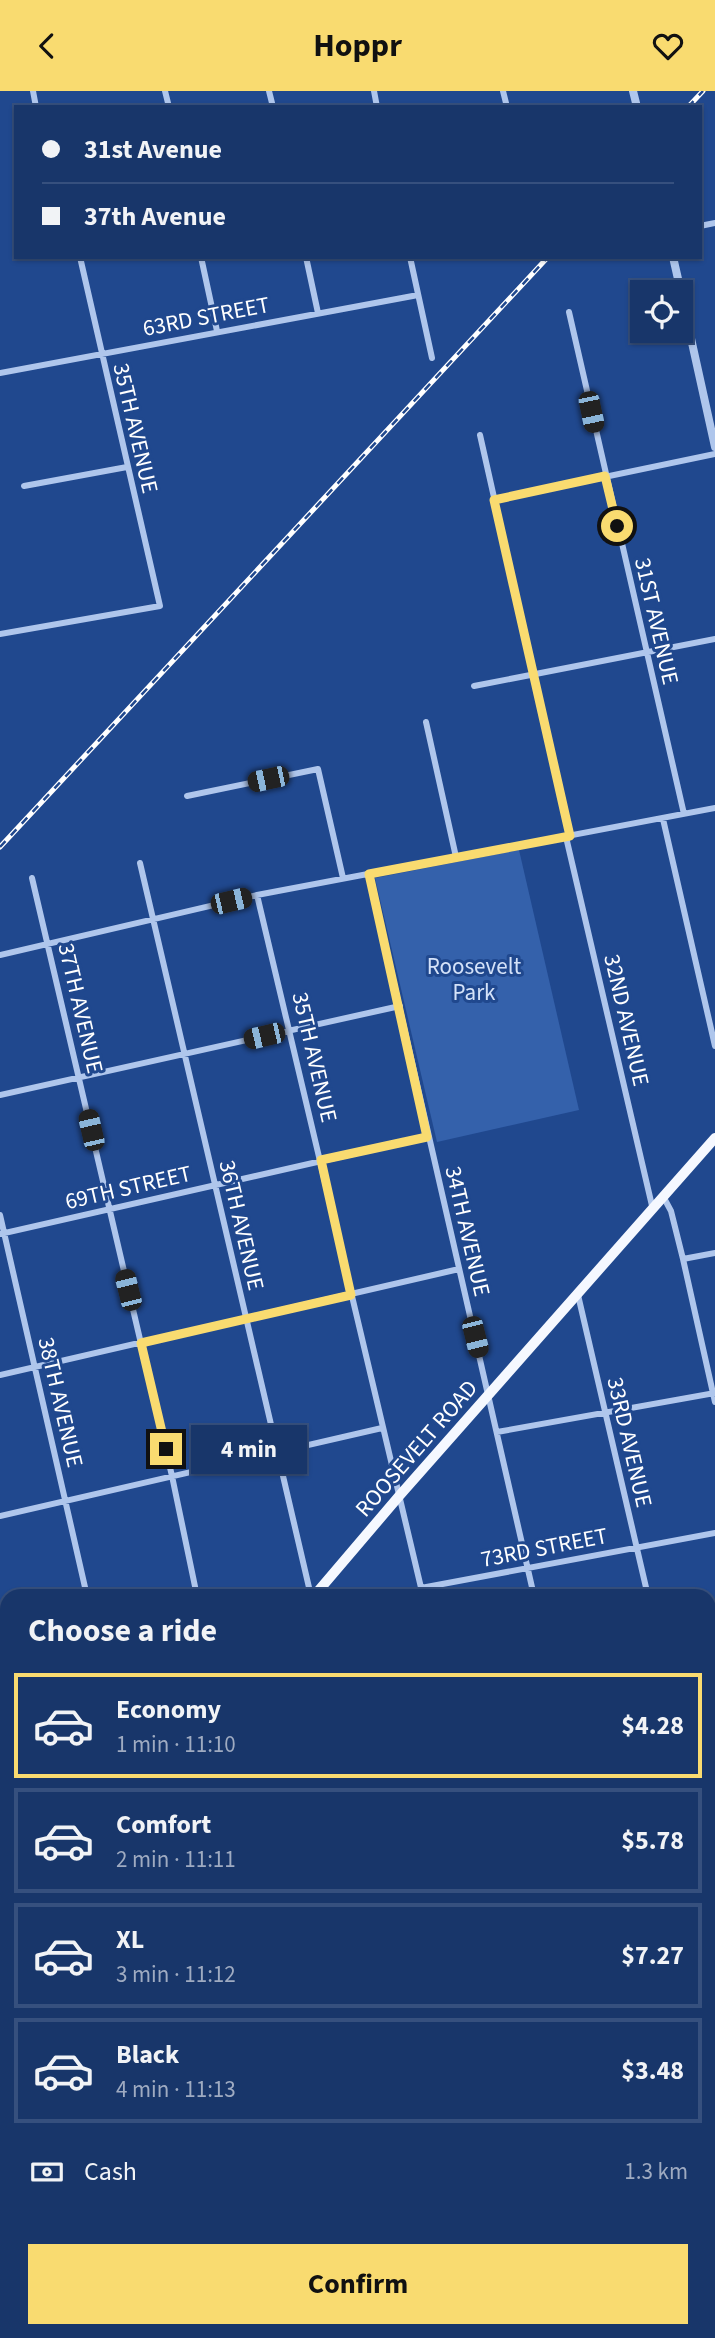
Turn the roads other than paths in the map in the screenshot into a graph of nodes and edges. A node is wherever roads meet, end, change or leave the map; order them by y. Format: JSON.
{"nodes":[{"id":1,"x":80,"y":259,"type":"edge"},
{"id":2,"x":201,"y":259,"type":"edge"},
{"id":3,"x":306,"y":259,"type":"edge"},
{"id":4,"x":410,"y":259,"type":"edge"},
{"id":5,"x":673,"y":259,"type":"edge"},
{"id":6,"x":678,"y":280,"type":"edge"},
{"id":7,"x":418,"y":295,"type":"junction"},
{"id":8,"x":569,"y":312,"type":"dead end"},
{"id":9,"x":318,"y":313,"type":"junction"},
{"id":10,"x":217,"y":331,"type":"junction"},
{"id":11,"x":692,"y":343,"type":"edge"},
{"id":12,"x":101,"y":355,"type":"junction"},
{"id":13,"x":432,"y":359,"type":"dead end"},
{"id":14,"x":0,"y":373,"type":"edge"},
{"id":15,"x":480,"y":435,"type":"dead end"},
{"id":16,"x":715,"y":447,"type":"edge"},
{"id":17,"x":715,"y":454,"type":"edge"},
{"id":18,"x":127,"y":467,"type":"junction"},
{"id":19,"x":605,"y":476,"type":"junction"},
{"id":20,"x":24,"y":486,"type":"dead end"},
{"id":21,"x":494,"y":500,"type":"junction"},
{"id":22,"x":0,"y":633,"type":"edge"},
{"id":23,"x":715,"y":639,"type":"edge"},
{"id":24,"x":647,"y":653,"type":"junction"},
{"id":25,"x":533,"y":674,"type":"junction"},
{"id":26,"x":474,"y":686,"type":"dead end"},
{"id":27,"x":426,"y":722,"type":"dead end"},
{"id":28,"x":187,"y":796,"type":"dead end"},
{"id":29,"x":715,"y":808,"type":"edge"},
{"id":30,"x":684,"y":814,"type":"junction"},
{"id":31,"x":663,"y":818,"type":"junction"},
{"id":32,"x":568,"y":837,"type":"junction"},
{"id":33,"x":456,"y":857,"type":"junction"},
{"id":34,"x":140,"y":863,"type":"dead end"},
{"id":35,"x":369,"y":874,"type":"junction"},
{"id":36,"x":32,"y":878,"type":"dead end"},
{"id":37,"x":343,"y":878,"type":"junction"},
{"id":38,"x":257,"y":895,"type":"junction"},
{"id":39,"x":153,"y":918,"type":"junction"},
{"id":40,"x":47,"y":944,"type":"junction"},
{"id":41,"x":0,"y":955,"type":"edge"},
{"id":42,"x":400,"y":1006,"type":"junction"},
{"id":43,"x":291,"y":1030,"type":"junction"},
{"id":44,"x":715,"y":1046,"type":"edge"},
{"id":45,"x":184,"y":1054,"type":"junction"},
{"id":46,"x":79,"y":1077,"type":"junction"},
{"id":47,"x":0,"y":1095,"type":"edge"},
{"id":48,"x":427,"y":1137,"type":"junction"},
{"id":49,"x":715,"y":1138,"type":"edge"},
{"id":50,"x":321,"y":1160,"type":"junction"},
{"id":51,"x":214,"y":1184,"type":"junction"},
{"id":52,"x":664,"y":1198,"type":"junction"},
{"id":53,"x":109,"y":1209,"type":"junction"},
{"id":54,"x":653,"y":1211,"type":"junction"},
{"id":55,"x":0,"y":1215,"type":"edge"},
{"id":56,"x":2,"y":1234,"type":"edge"},
{"id":57,"x":715,"y":1253,"type":"edge"},
{"id":58,"x":683,"y":1259,"type":"junction"},
{"id":59,"x":459,"y":1269,"type":"junction"},
{"id":60,"x":351,"y":1295,"type":"junction"},
{"id":61,"x":578,"y":1295,"type":"junction"},
{"id":62,"x":246,"y":1319,"type":"junction"},
{"id":63,"x":141,"y":1343,"type":"junction"},
{"id":64,"x":35,"y":1367,"type":"junction"},
{"id":65,"x":0,"y":1375,"type":"edge"},
{"id":66,"x":714,"y":1393,"type":"edge"},
{"id":67,"x":489,"y":1394,"type":"junction"},
{"id":68,"x":715,"y":1402,"type":"edge"},
{"id":69,"x":605,"y":1413,"type":"junction"},
{"id":70,"x":382,"y":1428,"type":"junction"},
{"id":71,"x":497,"y":1433,"type":"junction"},
{"id":72,"x":276,"y":1452,"type":"junction"},
{"id":73,"x":172,"y":1476,"type":"junction"},
{"id":74,"x":400,"y":1495,"type":"junction"},
{"id":75,"x":66,"y":1500,"type":"junction"},
{"id":76,"x":0,"y":1516,"type":"edge"},
{"id":77,"x":715,"y":1533,"type":"edge"},
{"id":78,"x":637,"y":1548,"type":"junction"},
{"id":79,"x":528,"y":1567,"type":"junction"},
{"id":80,"x":421,"y":1588,"type":"joint"},
{"id":81,"x":85,"y":1589,"type":"edge"},
{"id":82,"x":196,"y":1589,"type":"edge"},
{"id":83,"x":310,"y":1589,"type":"edge"},
{"id":84,"x":318,"y":1589,"type":"edge"},
{"id":85,"x":533,"y":1589,"type":"edge"},
{"id":86,"x":646,"y":1589,"type":"edge"}],
"edges":[{"from":1,"to":12,"type":"street","name":"35TH AVENUE"},
{"from":2,"to":10,"type":"street"},
{"from":3,"to":9,"type":"street"},
{"from":4,"to":7,"type":"street"},
{"from":5,"to":6,"type":"street"},
{"from":7,"to":9,"type":"street","name":"63RD STREET"},
{"from":7,"to":13,"type":"street"},
{"from":8,"to":19,"type":"street","name":"31ST AVENUE"},
{"from":9,"to":10,"type":"street","name":"63RD STREET"},
{"from":10,"to":12,"type":"street","name":"63RD STREET"},
{"from":11,"to":16,"type":"street"},
{"from":12,"to":14,"type":"street","name":"63RD STREET"},
{"from":12,"to":18,"type":"street","name":"35TH AVENUE"},
{"from":15,"to":21,"type":"street","name":"32ND AVENUE"},
{"from":17,"to":19,"type":"street"},
{"from":18,"to":20,"type":"street"},
{"from":18,"to":22,"type":"street","name":"35TH AVENUE"},
{"from":19,"to":21,"type":"street"},
{"from":19,"to":24,"type":"street","name":"31ST AVENUE"},
{"from":21,"to":25,"type":"street","name":"32ND AVENUE"},
{"from":23,"to":24,"type":"street"},
{"from":24,"to":25,"type":"street"},
{"from":24,"to":30,"type":"street","name":"31ST AVENUE"},
{"from":25,"to":26,"type":"street"},
{"from":25,"to":32,"type":"street","name":"32ND AVENUE"},
{"from":27,"to":33,"type":"street"},
{"from":28,"to":37,"type":"street"},
{"from":29,"to":30,"type":"street"},
{"from":30,"to":31,"type":"street"},
{"from":31,"to":32,"type":"street"},
{"from":31,"to":44,"type":"street"},
{"from":32,"to":33,"type":"street"},
{"from":32,"to":54,"type":"street","name":"32ND AVENUE"},
{"from":33,"to":35,"type":"street"},
{"from":34,"to":39,"type":"street","name":"36TH AVENUE"},
{"from":35,"to":37,"type":"street"},
{"from":35,"to":42,"type":"street","name":"34TH AVENUE"},
{"from":36,"to":40,"type":"street","name":"37TH AVENUE"},
{"from":37,"to":38,"type":"street"},
{"from":38,"to":39,"type":"street"},
{"from":38,"to":43,"type":"street","name":"35TH AVENUE"},
{"from":39,"to":40,"type":"street"},
{"from":39,"to":45,"type":"street","name":"36TH AVENUE"},
{"from":40,"to":41,"type":"street"},
{"from":40,"to":46,"type":"street","name":"37TH AVENUE"},
{"from":42,"to":43,"type":"street"},
{"from":42,"to":48,"type":"street","name":"34TH AVENUE"},
{"from":43,"to":45,"type":"street"},
{"from":43,"to":50,"type":"street","name":"35TH AVENUE"},
{"from":45,"to":46,"type":"street"},
{"from":45,"to":51,"type":"street","name":"36TH AVENUE"},
{"from":46,"to":47,"type":"street"},
{"from":46,"to":53,"type":"street","name":"37TH AVENUE"},
{"from":48,"to":50,"type":"street","name":"69TH STREET"},
{"from":48,"to":59,"type":"street","name":"34TH AVENUE"},
{"from":49,"to":52,"type":"main road","name":"ROOSEVELT ROAD"},
{"from":50,"to":51,"type":"street","name":"69TH STREET"},
{"from":50,"to":60,"type":"street","name":"35TH AVENUE"},
{"from":51,"to":53,"type":"street","name":"69TH STREET"},
{"from":51,"to":62,"type":"street","name":"36TH AVENUE"},
{"from":52,"to":54,"type":"main road","name":"ROOSEVELT ROAD"},
{"from":52,"to":58,"type":"street"},
{"from":53,"to":56,"type":"street","name":"69TH STREET"},
{"from":53,"to":63,"type":"street","name":"37TH AVENUE"},
{"from":54,"to":61,"type":"main road","name":"ROOSEVELT ROAD"},
{"from":55,"to":56,"type":"street","name":"38TH AVENUE"},
{"from":56,"to":64,"type":"street","name":"38TH AVENUE"},
{"from":57,"to":58,"type":"street"},
{"from":58,"to":66,"type":"street"},
{"from":59,"to":60,"type":"street"},
{"from":59,"to":67,"type":"street","name":"34TH AVENUE"},
{"from":60,"to":62,"type":"street"},
{"from":60,"to":70,"type":"street","name":"35TH AVENUE"},
{"from":61,"to":67,"type":"main road","name":"ROOSEVELT ROAD"},
{"from":61,"to":69,"type":"street","name":"33RD AVENUE"},
{"from":62,"to":63,"type":"street"},
{"from":62,"to":72,"type":"street","name":"36TH AVENUE"},
{"from":63,"to":64,"type":"street"},
{"from":63,"to":73,"type":"street","name":"37TH AVENUE"},
{"from":64,"to":65,"type":"street"},
{"from":64,"to":75,"type":"street","name":"38TH AVENUE"},
{"from":66,"to":68,"type":"street"},
{"from":66,"to":69,"type":"street"},
{"from":67,"to":71,"type":"street","name":"34TH AVENUE"},
{"from":67,"to":74,"type":"main road","name":"ROOSEVELT ROAD"},
{"from":69,"to":71,"type":"street"},
{"from":69,"to":78,"type":"street","name":"33RD AVENUE"},
{"from":70,"to":72,"type":"street"},
{"from":70,"to":74,"type":"street","name":"35TH AVENUE"},
{"from":71,"to":79,"type":"street","name":"34TH AVENUE"},
{"from":72,"to":73,"type":"street"},
{"from":72,"to":83,"type":"street","name":"36TH AVENUE"},
{"from":73,"to":75,"type":"street"},
{"from":73,"to":82,"type":"street","name":"37TH AVENUE"},
{"from":74,"to":80,"type":"street","name":"35TH AVENUE"},
{"from":74,"to":84,"type":"main road","name":"ROOSEVELT ROAD"},
{"from":75,"to":76,"type":"street"},
{"from":75,"to":81,"type":"street","name":"38TH AVENUE"},
{"from":77,"to":78,"type":"street","name":"73RD STREET"},
{"from":78,"to":79,"type":"street","name":"73RD STREET"},
{"from":78,"to":86,"type":"street","name":"33RD AVENUE"},
{"from":79,"to":80,"type":"street","name":"73RD STREET"},
{"from":79,"to":85,"type":"street","name":"34TH AVENUE"}]}
